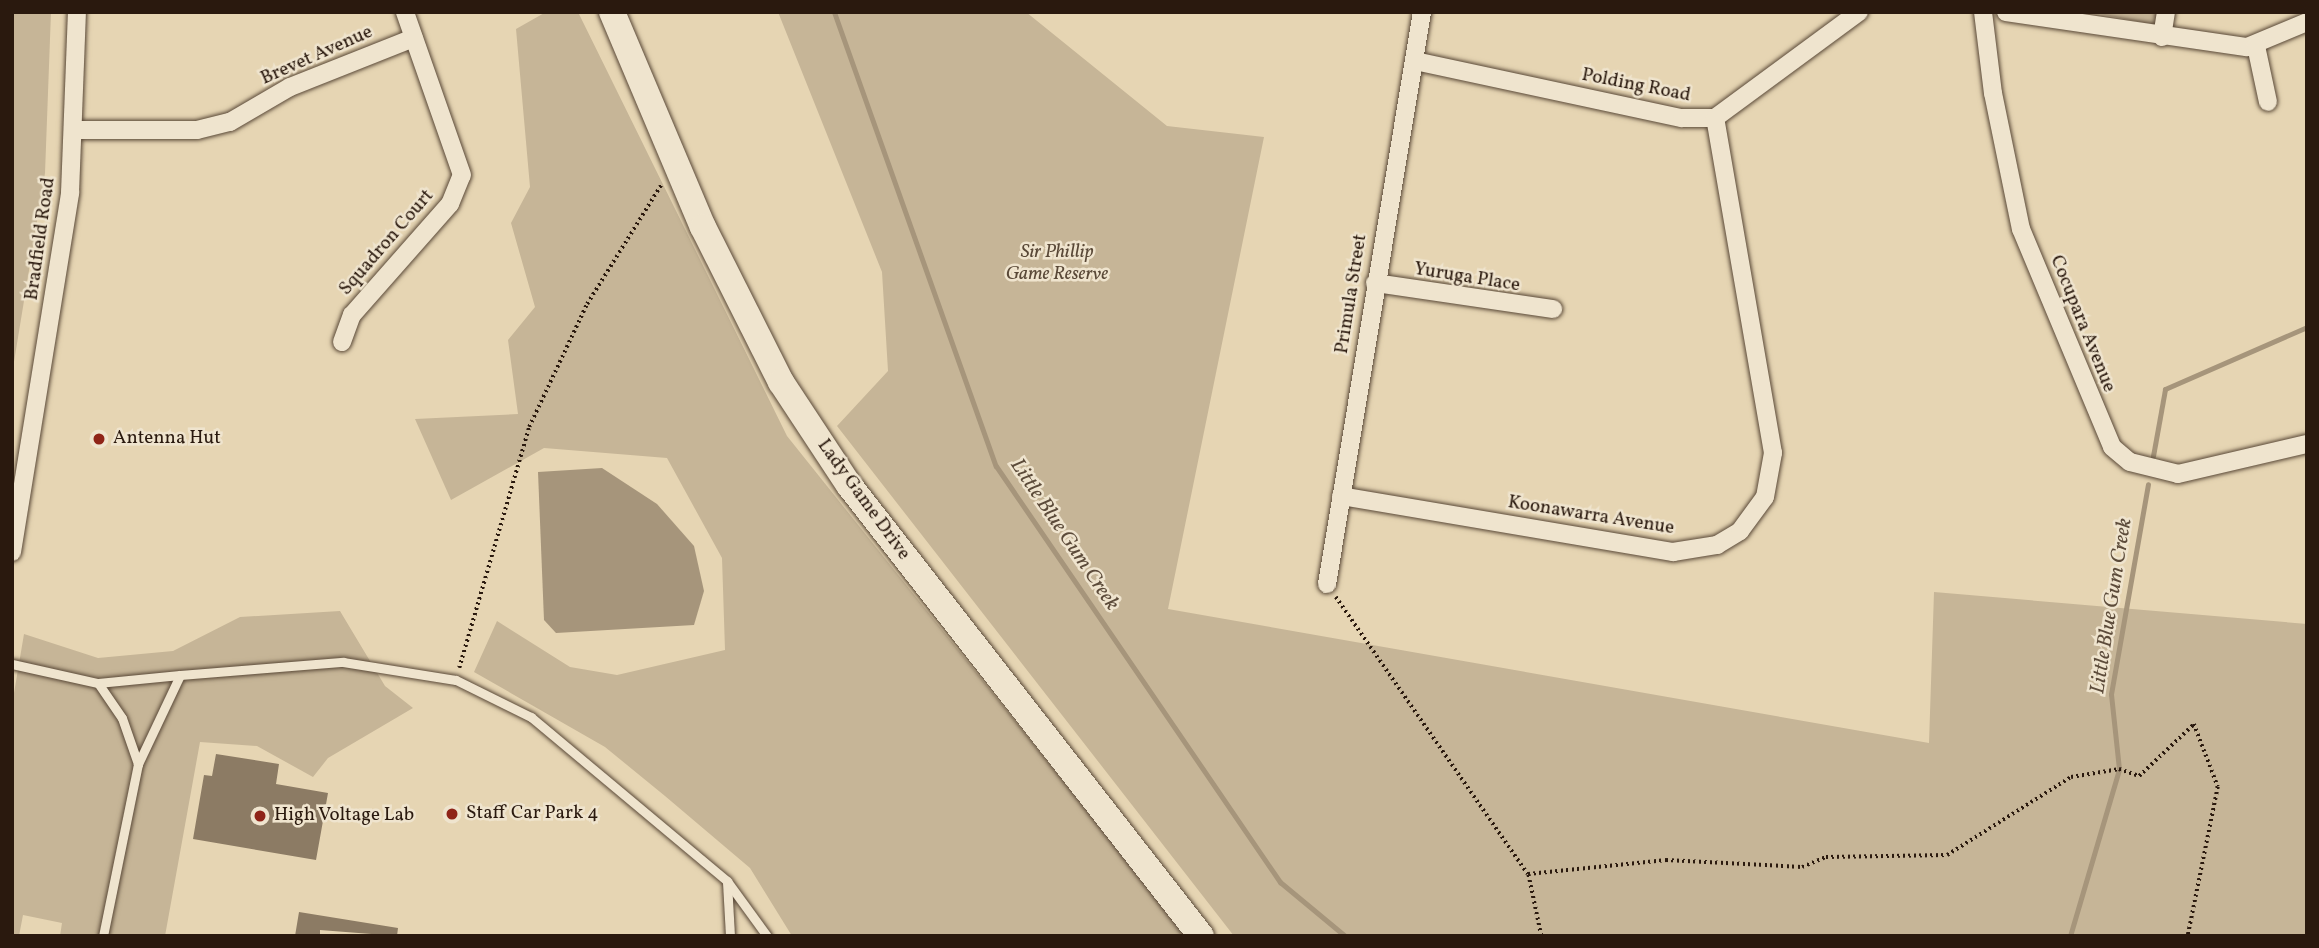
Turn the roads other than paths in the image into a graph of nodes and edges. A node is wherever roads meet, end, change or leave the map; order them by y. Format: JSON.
{"nodes":[{"id":1,"x":77,"y":12,"type":"edge"},
{"id":2,"x":405,"y":12,"type":"edge"},
{"id":3,"x":612,"y":12,"type":"edge"},
{"id":4,"x":1422,"y":12,"type":"edge"},
{"id":5,"x":1859,"y":12,"type":"edge"},
{"id":6,"x":1983,"y":12,"type":"edge"},
{"id":7,"x":2006,"y":12,"type":"edge"},
{"id":8,"x":2166,"y":12,"type":"edge"},
{"id":9,"x":2307,"y":22,"type":"edge"},
{"id":10,"x":2162,"y":37,"type":"junction"},
{"id":11,"x":414,"y":38,"type":"junction"},
{"id":12,"x":2256,"y":46,"type":"junction"},
{"id":13,"x":1415,"y":61,"type":"junction"},
{"id":14,"x":2268,"y":102,"type":"dead end"},
{"id":15,"x":1715,"y":118,"type":"junction"},
{"id":16,"x":73,"y":130,"type":"junction"},
{"id":17,"x":1375,"y":283,"type":"junction"},
{"id":18,"x":1553,"y":309,"type":"dead end"},
{"id":19,"x":342,"y":342,"type":"dead end"},
{"id":20,"x":2307,"y":444,"type":"edge"},
{"id":21,"x":1341,"y":496,"type":"junction"},
{"id":22,"x":12,"y":552,"type":"edge"},
{"id":23,"x":1327,"y":584,"type":"road end"},
{"id":24,"x":12,"y":664,"type":"edge"},
{"id":25,"x":180,"y":675,"type":"junction"},
{"id":26,"x":98,"y":683,"type":"junction"},
{"id":27,"x":138,"y":764,"type":"junction"},
{"id":28,"x":727,"y":881,"type":"junction"},
{"id":29,"x":103,"y":936,"type":"edge"},
{"id":30,"x":730,"y":936,"type":"edge"},
{"id":31,"x":767,"y":936,"type":"edge"},
{"id":32,"x":1201,"y":936,"type":"edge"}],
"edges":[{"from":1,"to":16,"type":"street","name":"Bradfield Road"},
{"from":2,"to":11,"type":"street","name":"Squadron Court"},
{"from":3,"to":32,"type":"main road","name":"Lady Game Drive"},
{"from":4,"to":13,"type":"street","name":"Primula Street"},
{"from":5,"to":15,"type":"street","name":"Polding Road"},
{"from":6,"to":20,"type":"street","name":"Cocupara Avenue"},
{"from":7,"to":10,"type":"street"},
{"from":8,"to":10,"type":"street"},
{"from":9,"to":12,"type":"street"},
{"from":10,"to":12,"type":"street"},
{"from":11,"to":16,"type":"street","name":"Brevet Avenue"},
{"from":11,"to":19,"type":"street","name":"Squadron Court"},
{"from":12,"to":14,"type":"street"},
{"from":13,"to":15,"type":"street","name":"Polding Road"},
{"from":13,"to":17,"type":"street","name":"Primula Street"},
{"from":15,"to":21,"type":"street","name":"Koonawarra Avenue"},
{"from":16,"to":22,"type":"street","name":"Bradfield Road"},
{"from":17,"to":18,"type":"street","name":"Yuruga Place"},
{"from":17,"to":21,"type":"street","name":"Primula Street"},
{"from":21,"to":23,"type":"street","name":"Primula Street"},
{"from":24,"to":26,"type":"lane"},
{"from":25,"to":26,"type":"lane"},
{"from":25,"to":27,"type":"lane"},
{"from":25,"to":28,"type":"lane"},
{"from":26,"to":27,"type":"lane"},
{"from":27,"to":29,"type":"lane"},
{"from":28,"to":30,"type":"lane"},
{"from":28,"to":31,"type":"lane"}]}
